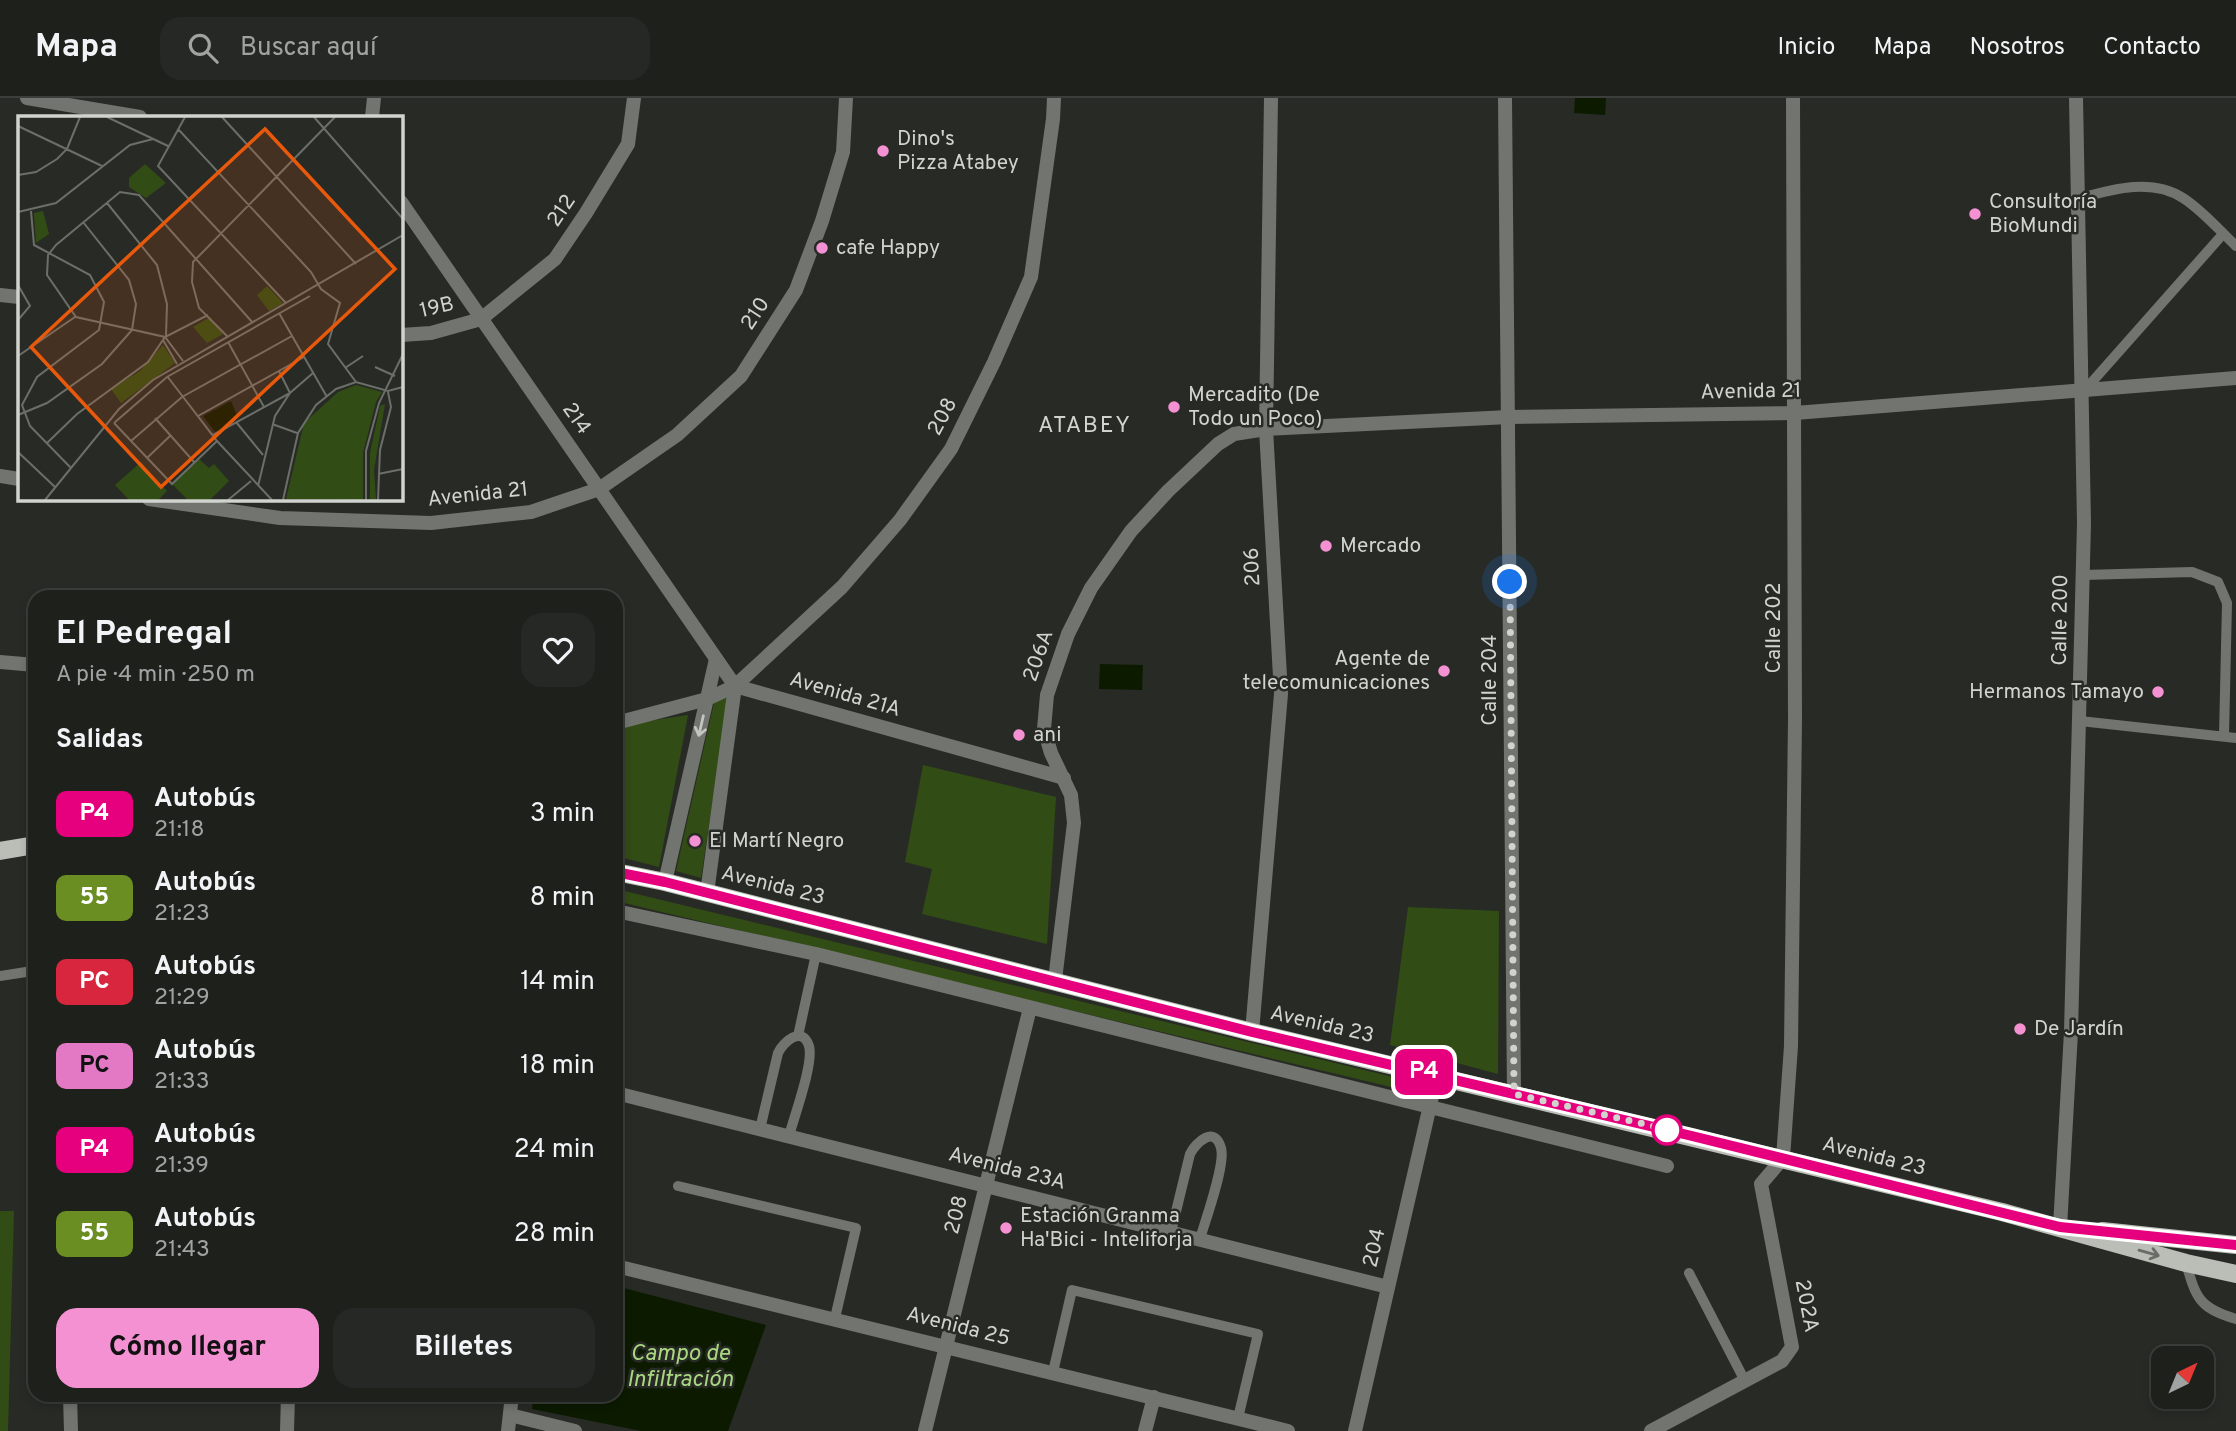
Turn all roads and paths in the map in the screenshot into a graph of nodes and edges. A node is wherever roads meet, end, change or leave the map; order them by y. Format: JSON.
{"nodes":[{"id":1,"x":27,"y":98,"type":"edge"},
{"id":2,"x":374,"y":98,"type":"edge"},
{"id":3,"x":634,"y":98,"type":"edge"},
{"id":4,"x":846,"y":98,"type":"edge"},
{"id":5,"x":1054,"y":98,"type":"edge"},
{"id":6,"x":1271,"y":98,"type":"edge"},
{"id":7,"x":1505,"y":98,"type":"edge"},
{"id":8,"x":1793,"y":98,"type":"edge"},
{"id":9,"x":2076,"y":98,"type":"edge"},
{"id":10,"x":134,"y":116,"type":"edge"},
{"id":11,"x":373,"y":116,"type":"edge"},
{"id":12,"x":2077,"y":200,"type":"junction"},
{"id":13,"x":402,"y":203,"type":"edge"},
{"id":14,"x":2223,"y":234,"type":"junction"},
{"id":15,"x":2236,"y":246,"type":"edge"},
{"id":16,"x":0,"y":295,"type":"edge"},
{"id":17,"x":18,"y":297,"type":"edge"},
{"id":18,"x":481,"y":318,"type":"junction"},
{"id":19,"x":402,"y":335,"type":"edge"},
{"id":20,"x":2236,"y":378,"type":"edge"},
{"id":21,"x":2083,"y":391,"type":"junction"},
{"id":22,"x":1795,"y":413,"type":"junction"},
{"id":23,"x":1509,"y":417,"type":"junction"},
{"id":24,"x":1266,"y":429,"type":"junction"},
{"id":25,"x":0,"y":477,"type":"edge"},
{"id":26,"x":18,"y":479,"type":"edge"},
{"id":27,"x":599,"y":489,"type":"junction"},
{"id":28,"x":156,"y":500,"type":"edge"},
{"id":29,"x":2083,"y":575,"type":"junction"},
{"id":30,"x":716,"y":659,"type":"junction"},
{"id":31,"x":0,"y":662,"type":"edge"},
{"id":32,"x":28,"y":664,"type":"edge"},
{"id":33,"x":735,"y":686,"type":"junction"},
{"id":34,"x":707,"y":699,"type":"junction"},
{"id":35,"x":623,"y":721,"type":"edge"},
{"id":36,"x":2080,"y":721,"type":"junction"},
{"id":37,"x":2224,"y":736,"type":"junction"},
{"id":38,"x":2236,"y":738,"type":"edge"},
{"id":39,"x":1064,"y":778,"type":"junction"},
{"id":40,"x":28,"y":846,"type":"edge"},
{"id":41,"x":0,"y":851,"type":"edge"},
{"id":42,"x":623,"y":873,"type":"edge"},
{"id":43,"x":665,"y":882,"type":"junction"},
{"id":44,"x":707,"y":893,"type":"junction"},
{"id":45,"x":623,"y":913,"type":"edge"},
{"id":46,"x":816,"y":954,"type":"junction"},
{"id":47,"x":26,"y":972,"type":"dead end"},
{"id":48,"x":0,"y":976,"type":"edge"},
{"id":49,"x":1055,"y":980,"type":"junction"},
{"id":50,"x":1030,"y":1008,"type":"junction"},
{"id":51,"x":1252,"y":1032,"type":"junction"},
{"id":52,"x":798,"y":1036,"type":"junction"},
{"id":53,"x":1437,"y":1075,"type":"junction"},
{"id":54,"x":1514,"y":1094,"type":"junction"},
{"id":55,"x":623,"y":1095,"type":"edge"},
{"id":56,"x":1430,"y":1107,"type":"junction"},
{"id":57,"x":760,"y":1129,"type":"junction"},
{"id":58,"x":789,"y":1136,"type":"junction"},
{"id":59,"x":1783,"y":1158,"type":"junction"},
{"id":60,"x":1667,"y":1166,"type":"dead end"},
{"id":61,"x":678,"y":1186,"type":"dead end"},
{"id":62,"x":986,"y":1186,"type":"junction"},
{"id":63,"x":2060,"y":1227,"type":"junction"},
{"id":64,"x":1171,"y":1232,"type":"junction"},
{"id":65,"x":1200,"y":1239,"type":"junction"},
{"id":66,"x":2236,"y":1245,"type":"edge"},
{"id":67,"x":2186,"y":1263,"type":"junction"},
{"id":68,"x":623,"y":1268,"type":"edge"},
{"id":69,"x":1689,"y":1272,"type":"dead end"},
{"id":70,"x":2236,"y":1274,"type":"edge"},
{"id":71,"x":1388,"y":1287,"type":"junction"},
{"id":72,"x":835,"y":1318,"type":"junction"},
{"id":73,"x":2236,"y":1319,"type":"edge"},
{"id":74,"x":946,"y":1346,"type":"junction"},
{"id":75,"x":1053,"y":1372,"type":"junction"},
{"id":76,"x":1745,"y":1381,"type":"junction"},
{"id":77,"x":1154,"y":1397,"type":"junction"},
{"id":78,"x":70,"y":1402,"type":"edge"},
{"id":79,"x":288,"y":1402,"type":"edge"},
{"id":80,"x":511,"y":1402,"type":"edge"},
{"id":81,"x":510,"y":1415,"type":"junction"},
{"id":82,"x":1238,"y":1418,"type":"junction"},
{"id":83,"x":71,"y":1431,"type":"edge"},
{"id":84,"x":287,"y":1431,"type":"edge"},
{"id":85,"x":508,"y":1431,"type":"edge"},
{"id":86,"x":575,"y":1431,"type":"edge"},
{"id":87,"x":925,"y":1431,"type":"edge"},
{"id":88,"x":1145,"y":1431,"type":"edge"},
{"id":89,"x":1289,"y":1431,"type":"edge"},
{"id":90,"x":1355,"y":1431,"type":"edge"},
{"id":91,"x":1651,"y":1431,"type":"edge"}],
"edges":[{"from":1,"to":10,"type":"street"},
{"from":2,"to":11,"type":"street"},
{"from":3,"to":18,"type":"street","name":"212"},
{"from":4,"to":27,"type":"street","name":"210"},
{"from":5,"to":33,"type":"street","name":"208"},
{"from":6,"to":24,"type":"street","name":"206"},
{"from":7,"to":23,"type":"street","name":"Calle 204"},
{"from":8,"to":22,"type":"street","name":"Calle 202"},
{"from":9,"to":12,"type":"street","name":"Calle 200"},
{"from":12,"to":14,"type":"lane"},
{"from":12,"to":21,"type":"street","name":"Calle 200"},
{"from":13,"to":18,"type":"street","name":"214"},
{"from":14,"to":15,"type":"lane"},
{"from":14,"to":21,"type":"lane"},
{"from":16,"to":17,"type":"street"},
{"from":18,"to":19,"type":"street","name":"19B"},
{"from":18,"to":27,"type":"street","name":"214"},
{"from":20,"to":21,"type":"street","name":"Avenida 21"},
{"from":21,"to":22,"type":"street","name":"Avenida 21"},
{"from":21,"to":29,"type":"street","name":"Calle 200"},
{"from":22,"to":23,"type":"street","name":"Avenida 21"},
{"from":22,"to":59,"type":"street","name":"Calle 202"},
{"from":23,"to":24,"type":"street","name":"Avenida 21"},
{"from":23,"to":54,"type":"street","name":"Calle 204"},
{"from":24,"to":39,"type":"street","name":"206A"},
{"from":24,"to":51,"type":"street","name":"206"},
{"from":25,"to":26,"type":"street"},
{"from":27,"to":28,"type":"street","name":"Avenida 21"},
{"from":27,"to":30,"type":"street","name":"214"},
{"from":29,"to":36,"type":"street","name":"Calle 200"},
{"from":29,"to":37,"type":"lane"},
{"from":30,"to":33,"type":"street","name":"214"},
{"from":30,"to":34,"type":"street"},
{"from":31,"to":32,"type":"street"},
{"from":33,"to":34,"type":"street"},
{"from":33,"to":39,"type":"street","name":"Avenida 21A"},
{"from":33,"to":44,"type":"street"},
{"from":34,"to":35,"type":"street"},
{"from":34,"to":43,"type":"street","one_way":true},
{"from":36,"to":37,"type":"lane"},
{"from":36,"to":63,"type":"street","name":"Calle 200"},
{"from":37,"to":38,"type":"lane"},
{"from":39,"to":49,"type":"street","name":"206A"},
{"from":40,"to":41,"type":"main road"},
{"from":42,"to":43,"type":"main road","name":"Avenida 23"},
{"from":43,"to":44,"type":"main road","name":"Avenida 23"},
{"from":44,"to":49,"type":"main road","name":"Avenida 23"},
{"from":45,"to":46,"type":"street"},
{"from":46,"to":50,"type":"street"},
{"from":46,"to":52,"type":"lane"},
{"from":47,"to":48,"type":"lane"},
{"from":49,"to":51,"type":"main road","name":"Avenida 23"},
{"from":50,"to":56,"type":"street"},
{"from":50,"to":62,"type":"street","name":"208"},
{"from":51,"to":53,"type":"main road","name":"Avenida 23"},
{"from":52,"to":57,"type":"lane"},
{"from":52,"to":58,"type":"lane"},
{"from":53,"to":54,"type":"main road","name":"Avenida 23"},
{"from":53,"to":56,"type":"street","name":"204"},
{"from":54,"to":59,"type":"main road","name":"Avenida 23"},
{"from":55,"to":57,"type":"street","name":"Avenida 23A"},
{"from":56,"to":60,"type":"street"},
{"from":56,"to":71,"type":"street","name":"204"},
{"from":57,"to":58,"type":"street","name":"Avenida 23A"},
{"from":58,"to":62,"type":"street","name":"Avenida 23A"},
{"from":59,"to":63,"type":"main road","name":"Avenida 23"},
{"from":59,"to":76,"type":"street","name":"202A"},
{"from":61,"to":72,"type":"lane"},
{"from":62,"to":64,"type":"street","name":"Avenida 23A"},
{"from":62,"to":74,"type":"street","name":"208"},
{"from":63,"to":66,"type":"main road","name":"Avenida 23"},
{"from":63,"to":67,"type":"main road","name":"Avenida 23","one_way":true},
{"from":64,"to":65,"type":"street","name":"Avenida 23A"},
{"from":64,"to":65,"type":"lane"},
{"from":65,"to":71,"type":"street","name":"Avenida 23A"},
{"from":67,"to":70,"type":"main road","name":"Avenida 23"},
{"from":67,"to":73,"type":"lane"},
{"from":68,"to":72,"type":"street","name":"Avenida 25"},
{"from":69,"to":76,"type":"lane"},
{"from":71,"to":90,"type":"street","name":"204"},
{"from":72,"to":74,"type":"street","name":"Avenida 25"},
{"from":74,"to":75,"type":"street","name":"Avenida 25"},
{"from":74,"to":87,"type":"street","name":"208"},
{"from":75,"to":77,"type":"street","name":"Avenida 25"},
{"from":75,"to":82,"type":"lane"},
{"from":76,"to":91,"type":"street","name":"202A"},
{"from":77,"to":82,"type":"street","name":"Avenida 25"},
{"from":77,"to":88,"type":"street"},
{"from":78,"to":83,"type":"street"},
{"from":79,"to":84,"type":"street"},
{"from":80,"to":81,"type":"street"},
{"from":81,"to":85,"type":"street"},
{"from":81,"to":86,"type":"street"},
{"from":82,"to":89,"type":"street","name":"Avenida 25"}]}
